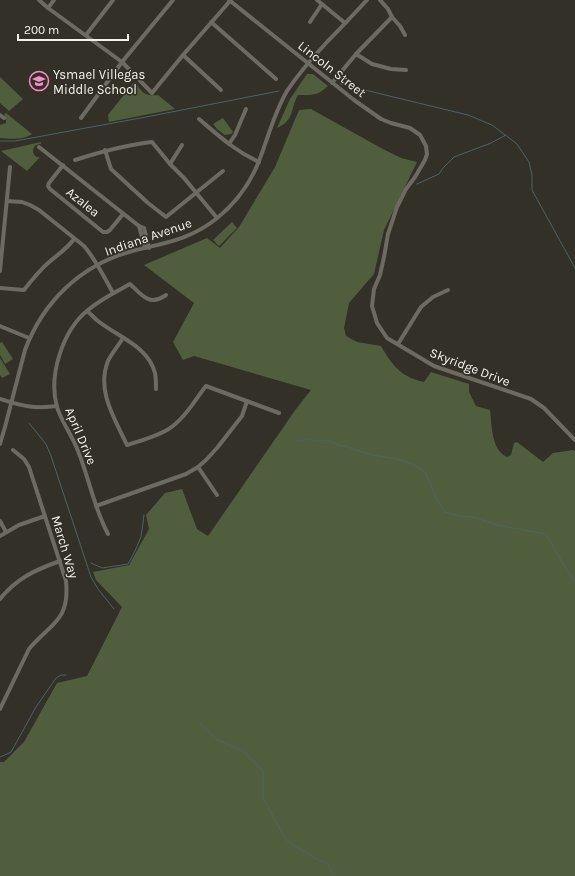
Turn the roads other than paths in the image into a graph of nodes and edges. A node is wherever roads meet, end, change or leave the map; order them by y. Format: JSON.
{"nodes":[{"id":1,"x":40,"y":0,"type":"edge"},
{"id":2,"x":54,"y":0,"type":"edge"},
{"id":3,"x":113,"y":0,"type":"edge"},
{"id":4,"x":173,"y":0,"type":"edge"},
{"id":5,"x":229,"y":0,"type":"edge"},
{"id":6,"x":317,"y":0,"type":"edge"},
{"id":7,"x":367,"y":0,"type":"edge"},
{"id":8,"x":380,"y":0,"type":"edge"},
{"id":9,"x":322,"y":4,"type":"junction"},
{"id":10,"x":48,"y":8,"type":"junction"},
{"id":11,"x":392,"y":17,"type":"junction"},
{"id":12,"x":211,"y":22,"type":"junction"},
{"id":13,"x":310,"y":22,"type":"dead end"},
{"id":14,"x":345,"y":23,"type":"junction"},
{"id":15,"x":86,"y":35,"type":"junction"},
{"id":16,"x":405,"y":35,"type":"dead end"},
{"id":17,"x":356,"y":54,"type":"junction"},
{"id":18,"x":183,"y":55,"type":"junction"},
{"id":19,"x":122,"y":62,"type":"junction"},
{"id":20,"x":308,"y":62,"type":"junction"},
{"id":21,"x":406,"y":70,"type":"dead end"},
{"id":22,"x":276,"y":79,"type":"dead end"},
{"id":23,"x":332,"y":83,"type":"junction"},
{"id":24,"x":220,"y":90,"type":"dead end"},
{"id":25,"x":246,"y":109,"type":"dead end"},
{"id":26,"x":0,"y":115,"type":"edge"},
{"id":27,"x":4,"y":118,"type":"dead end"},
{"id":28,"x":81,"y":118,"type":"dead end"},
{"id":29,"x":199,"y":119,"type":"dead end"},
{"id":30,"x":228,"y":144,"type":"junction"},
{"id":31,"x":182,"y":145,"type":"dead end"},
{"id":32,"x":426,"y":146,"type":"joint"},
{"id":33,"x":39,"y":147,"type":"dead end"},
{"id":34,"x":105,"y":150,"type":"junction"},
{"id":35,"x":75,"y":160,"type":"dead end"},
{"id":36,"x":259,"y":162,"type":"junction"},
{"id":37,"x":170,"y":164,"type":"junction"},
{"id":38,"x":63,"y":165,"type":"junction"},
{"id":39,"x":10,"y":167,"type":"dead end"},
{"id":40,"x":223,"y":171,"type":"dead end"},
{"id":41,"x":196,"y":192,"type":"junction"},
{"id":42,"x":7,"y":201,"type":"junction"},
{"id":43,"x":124,"y":214,"type":"junction"},
{"id":44,"x":217,"y":218,"type":"junction"},
{"id":45,"x":74,"y":239,"type":"junction"},
{"id":46,"x":147,"y":248,"type":"junction"},
{"id":47,"x":98,"y":265,"type":"junction"},
{"id":48,"x":0,"y":271,"type":"edge"},
{"id":49,"x":0,"y":288,"type":"edge"},
{"id":50,"x":448,"y":290,"type":"dead end"},
{"id":51,"x":113,"y":293,"type":"junction"},
{"id":52,"x":166,"y":295,"type":"dead end"},
{"id":53,"x":87,"y":310,"type":"junction"},
{"id":54,"x":0,"y":326,"type":"edge"},
{"id":55,"x":29,"y":338,"type":"junction"},
{"id":56,"x":123,"y":338,"type":"junction"},
{"id":57,"x":398,"y":344,"type":"junction"},
{"id":58,"x":156,"y":389,"type":"dead end"},
{"id":59,"x":0,"y":399,"type":"edge"},
{"id":60,"x":247,"y":401,"type":"junction"},
{"id":61,"x":12,"y":402,"type":"junction"},
{"id":62,"x":57,"y":406,"type":"junction"},
{"id":63,"x":279,"y":413,"type":"dead end"},
{"id":64,"x":575,"y":440,"type":"edge"},
{"id":65,"x":0,"y":444,"type":"edge"},
{"id":66,"x":13,"y":450,"type":"dead end"},
{"id":67,"x":198,"y":468,"type":"junction"},
{"id":68,"x":217,"y":495,"type":"dead end"},
{"id":69,"x":96,"y":506,"type":"junction"},
{"id":70,"x":45,"y":516,"type":"junction"},
{"id":71,"x":0,"y":521,"type":"edge"},
{"id":72,"x":6,"y":532,"type":"junction"},
{"id":73,"x":108,"y":534,"type":"dead end"},
{"id":74,"x":0,"y":536,"type":"edge"},
{"id":75,"x":60,"y":561,"type":"junction"},
{"id":76,"x":0,"y":599,"type":"edge"},
{"id":77,"x":0,"y":709,"type":"edge"}],
"edges":[{"from":1,"to":10,"type":"street"},
{"from":2,"to":10,"type":"street"},
{"from":3,"to":15,"type":"street"},
{"from":4,"to":19,"type":"street"},
{"from":5,"to":12,"type":"street"},
{"from":5,"to":20,"type":"street","name":"Lincoln Street"},
{"from":6,"to":9,"type":"street"},
{"from":7,"to":14,"type":"street","name":"Indiana Avenue"},
{"from":8,"to":11,"type":"street"},
{"from":9,"to":13,"type":"street"},
{"from":9,"to":14,"type":"street"},
{"from":10,"to":15,"type":"street"},
{"from":11,"to":16,"type":"street"},
{"from":11,"to":17,"type":"street"},
{"from":12,"to":18,"type":"street"},
{"from":12,"to":22,"type":"street"},
{"from":14,"to":20,"type":"street","name":"Indiana Avenue"},
{"from":15,"to":19,"type":"street"},
{"from":17,"to":21,"type":"street"},
{"from":17,"to":23,"type":"street"},
{"from":18,"to":19,"type":"street"},
{"from":18,"to":24,"type":"street"},
{"from":19,"to":28,"type":"street"},
{"from":20,"to":23,"type":"street","name":"Lincoln Street"},
{"from":20,"to":36,"type":"street","name":"Indiana Avenue"},
{"from":23,"to":32,"type":"street","name":"Lincoln Street"},
{"from":25,"to":30,"type":"street"},
{"from":26,"to":27,"type":"street"},
{"from":29,"to":30,"type":"street"},
{"from":30,"to":36,"type":"street"},
{"from":31,"to":37,"type":"street"},
{"from":32,"to":57,"type":"street","name":"Skyridge Drive"},
{"from":33,"to":38,"type":"street","name":"Azalea"},
{"from":34,"to":35,"type":"street"},
{"from":34,"to":37,"type":"street"},
{"from":34,"to":41,"type":"street"},
{"from":36,"to":44,"type":"street","name":"Indiana Avenue"},
{"from":37,"to":41,"type":"street"},
{"from":38,"to":43,"type":"street","name":"Azalea"},
{"from":38,"to":43,"type":"street","name":"Azalea"},
{"from":39,"to":42,"type":"street"},
{"from":40,"to":41,"type":"street"},
{"from":41,"to":44,"type":"street"},
{"from":42,"to":45,"type":"street"},
{"from":42,"to":48,"type":"street"},
{"from":43,"to":46,"type":"street","name":"Azalea"},
{"from":44,"to":46,"type":"street","name":"Indiana Avenue"},
{"from":45,"to":47,"type":"street"},
{"from":45,"to":49,"type":"street"},
{"from":46,"to":47,"type":"street","name":"Indiana Avenue"},
{"from":47,"to":51,"type":"street"},
{"from":47,"to":55,"type":"street","name":"Indiana Avenue"},
{"from":50,"to":57,"type":"street"},
{"from":51,"to":52,"type":"street","name":"April Drive"},
{"from":51,"to":53,"type":"street","name":"April Drive"},
{"from":53,"to":56,"type":"street"},
{"from":53,"to":62,"type":"street","name":"April Drive"},
{"from":54,"to":55,"type":"street"},
{"from":55,"to":61,"type":"street","name":"Indiana Avenue"},
{"from":56,"to":58,"type":"street"},
{"from":56,"to":60,"type":"street"},
{"from":57,"to":64,"type":"street","name":"Skyridge Drive"},
{"from":59,"to":61,"type":"street"},
{"from":60,"to":63,"type":"street"},
{"from":60,"to":67,"type":"street"},
{"from":61,"to":62,"type":"street"},
{"from":61,"to":65,"type":"street","name":"Indiana Avenue"},
{"from":62,"to":69,"type":"street","name":"April Drive"},
{"from":66,"to":70,"type":"street","name":"March Way"},
{"from":67,"to":68,"type":"street"},
{"from":67,"to":69,"type":"street"},
{"from":69,"to":73,"type":"street","name":"April Drive"},
{"from":70,"to":72,"type":"street"},
{"from":70,"to":75,"type":"street","name":"March Way"},
{"from":71,"to":72,"type":"street"},
{"from":72,"to":74,"type":"street"},
{"from":75,"to":76,"type":"street"},
{"from":75,"to":77,"type":"street","name":"March Way"}]}
